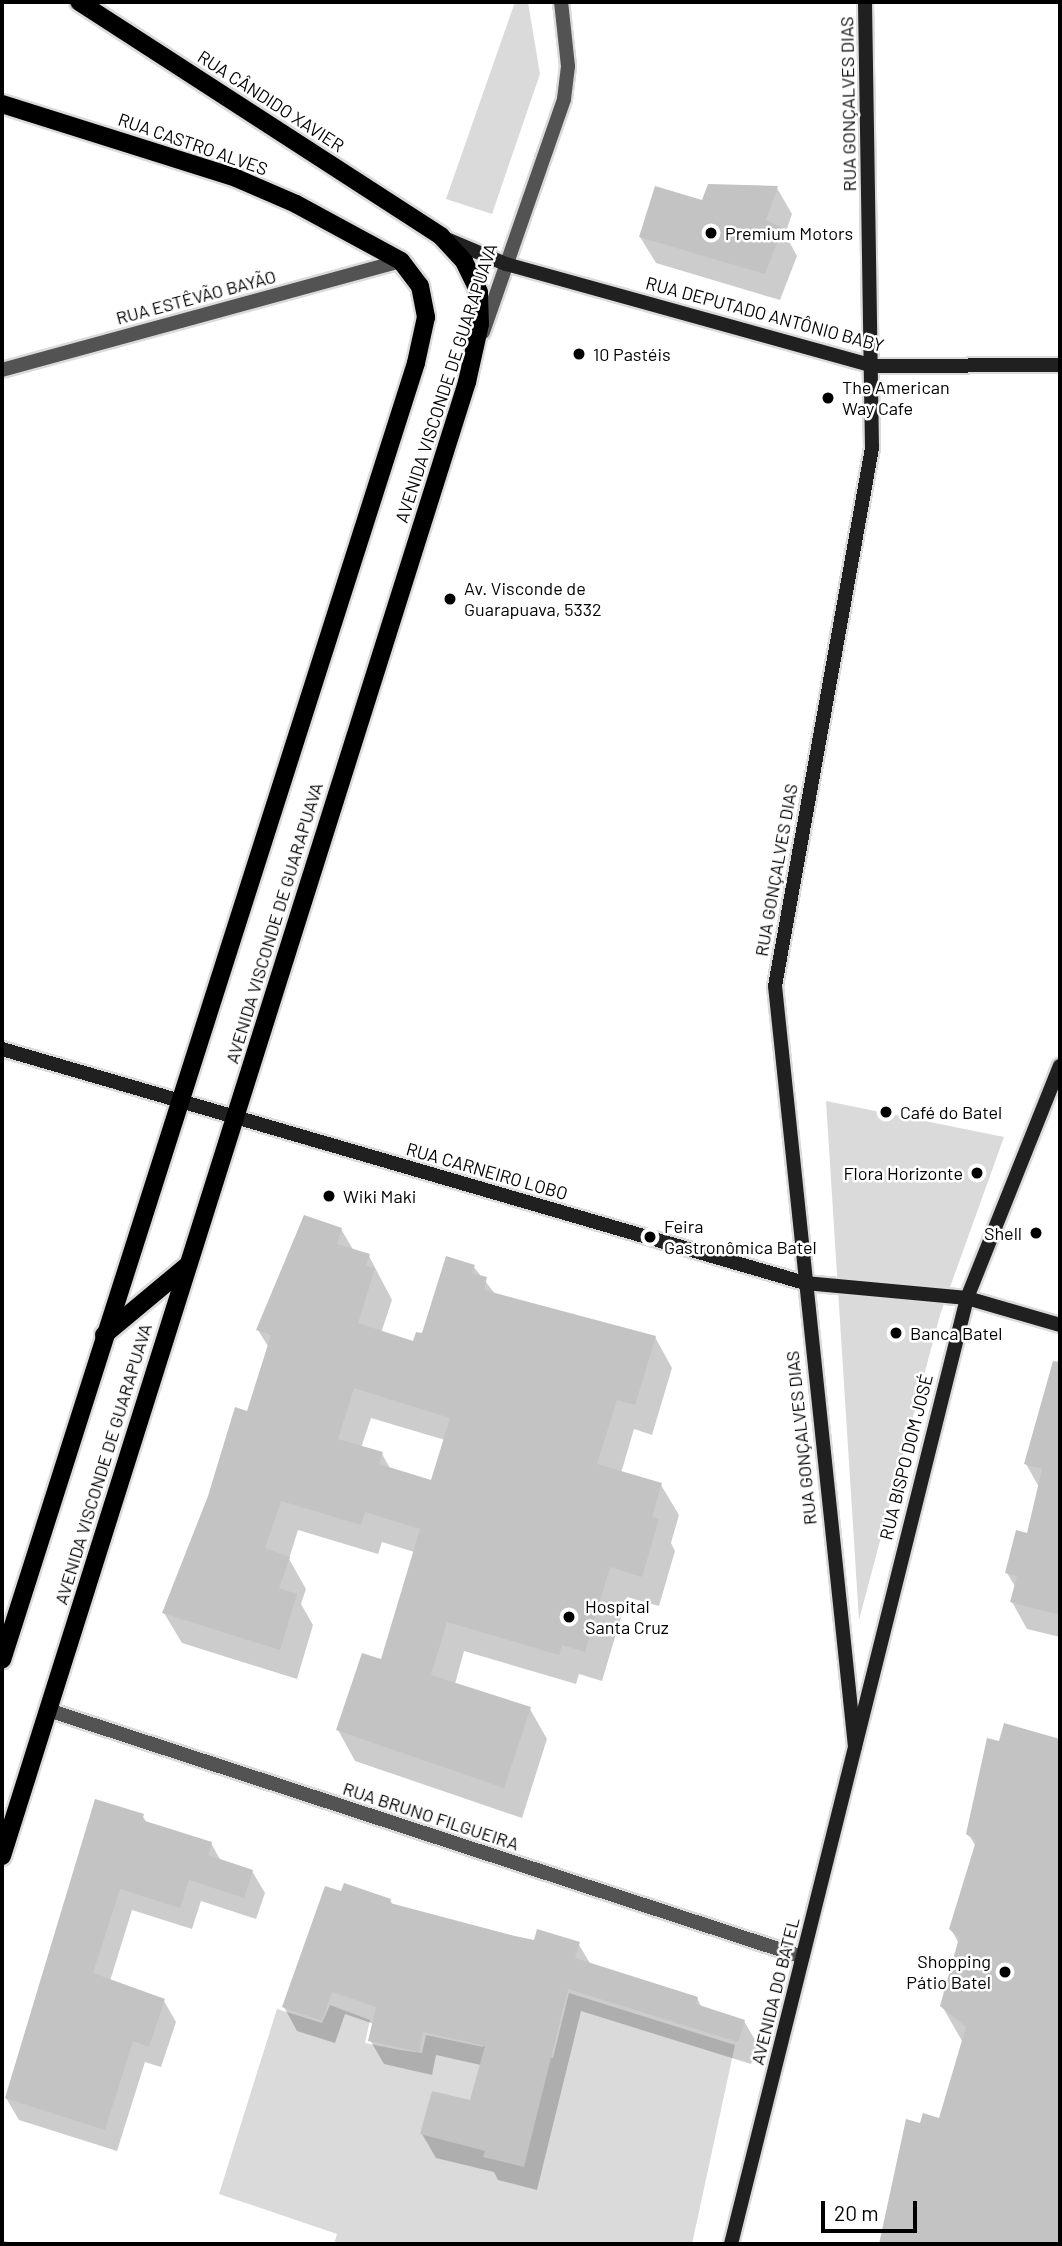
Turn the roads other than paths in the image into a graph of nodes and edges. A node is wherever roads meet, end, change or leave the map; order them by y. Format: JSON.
{"nodes":[{"id":1,"x":79,"y":2,"type":"edge"},
{"id":2,"x":561,"y":2,"type":"edge"},
{"id":3,"x":865,"y":2,"type":"edge"},
{"id":4,"x":2,"y":104,"type":"edge"},
{"id":5,"x":441,"y":236,"type":"junction"},
{"id":6,"x":401,"y":261,"type":"junction"},
{"id":7,"x":506,"y":264,"type":"junction"},
{"id":8,"x":1060,"y":365,"type":"edge"},
{"id":9,"x":874,"y":366,"type":"junction"},
{"id":10,"x":2,"y":370,"type":"edge"},
{"id":11,"x":467,"y":382,"type":"junction"},
{"id":12,"x":2,"y":1049,"type":"edge"},
{"id":13,"x":1060,"y":1066,"type":"edge"},
{"id":14,"x":178,"y":1101,"type":"junction"},
{"id":15,"x":235,"y":1117,"type":"junction"},
{"id":16,"x":188,"y":1265,"type":"junction"},
{"id":17,"x":805,"y":1283,"type":"junction"},
{"id":18,"x":967,"y":1298,"type":"junction"},
{"id":19,"x":1060,"y":1325,"type":"edge"},
{"id":20,"x":104,"y":1335,"type":"junction"},
{"id":21,"x":2,"y":1660,"type":"edge"},
{"id":22,"x":48,"y":1710,"type":"junction"},
{"id":23,"x":855,"y":1747,"type":"junction"},
{"id":24,"x":2,"y":1856,"type":"edge"},
{"id":25,"x":803,"y":1957,"type":"junction"},
{"id":26,"x":731,"y":2244,"type":"edge"}],
"edges":[{"from":1,"to":5,"type":"main road","name":"RUA CÂNDIDO XAVIER"},
{"from":2,"to":7,"type":"street","name":"AVENIDA VISCONDE DE GUARAPUAVA"},
{"from":3,"to":9,"type":"main road","name":"RUA GONÇALVES DIAS"},
{"from":4,"to":6,"type":"main road","name":"RUA CASTRO ALVES"},
{"from":5,"to":7,"type":"main road","name":"RUA CÂNDIDO XAVIER"},
{"from":5,"to":11,"type":"main road","name":"RUA CÂNDIDO XAVIER"},
{"from":6,"to":10,"type":"street","name":"RUA ESTÊVÃO BAYÃO"},
{"from":6,"to":14,"type":"main road","name":"AVENIDA VISCONDE DE GUARAPUAVA"},
{"from":7,"to":9,"type":"main road","name":"RUA DEPUTADO ANTÔNIO BABY"},
{"from":7,"to":11,"type":"street","name":"AVENIDA VISCONDE DE GUARAPUAVA"},
{"from":8,"to":9,"type":"main road","name":"RUA DEPUTADO ANTÔNIO BABY"},
{"from":9,"to":17,"type":"main road","name":"RUA GONÇALVES DIAS"},
{"from":11,"to":15,"type":"main road","name":"AVENIDA VISCONDE DE GUARAPUAVA"},
{"from":12,"to":14,"type":"main road","name":"RUA CARNEIRO LOBO"},
{"from":13,"to":18,"type":"main road","name":"RUA BISPO DOM JOSÉ"},
{"from":14,"to":15,"type":"main road","name":"RUA CARNEIRO LOBO"},
{"from":14,"to":20,"type":"main road","name":"AVENIDA VISCONDE DE GUARAPUAVA"},
{"from":15,"to":16,"type":"main road","name":"AVENIDA VISCONDE DE GUARAPUAVA"},
{"from":15,"to":17,"type":"main road","name":"RUA CARNEIRO LOBO"},
{"from":16,"to":20,"type":"main road"},
{"from":16,"to":22,"type":"main road","name":"AVENIDA VISCONDE DE GUARAPUAVA"},
{"from":17,"to":18,"type":"main road","name":"RUA CARNEIRO LOBO"},
{"from":17,"to":23,"type":"main road","name":"RUA GONÇALVES DIAS"},
{"from":18,"to":19,"type":"main road","name":"RUA CARNEIRO LOBO"},
{"from":18,"to":23,"type":"main road","name":"RUA BISPO DOM JOSÉ"},
{"from":20,"to":21,"type":"main road","name":"AVENIDA VISCONDE DE GUARAPUAVA"},
{"from":22,"to":24,"type":"main road","name":"AVENIDA VISCONDE DE GUARAPUAVA"},
{"from":22,"to":25,"type":"street","name":"RUA BRUNO FILGUEIRA"},
{"from":23,"to":25,"type":"main road","name":"AVENIDA DO BATEL"},
{"from":25,"to":26,"type":"main road","name":"AVENIDA DO BATEL"}]}
